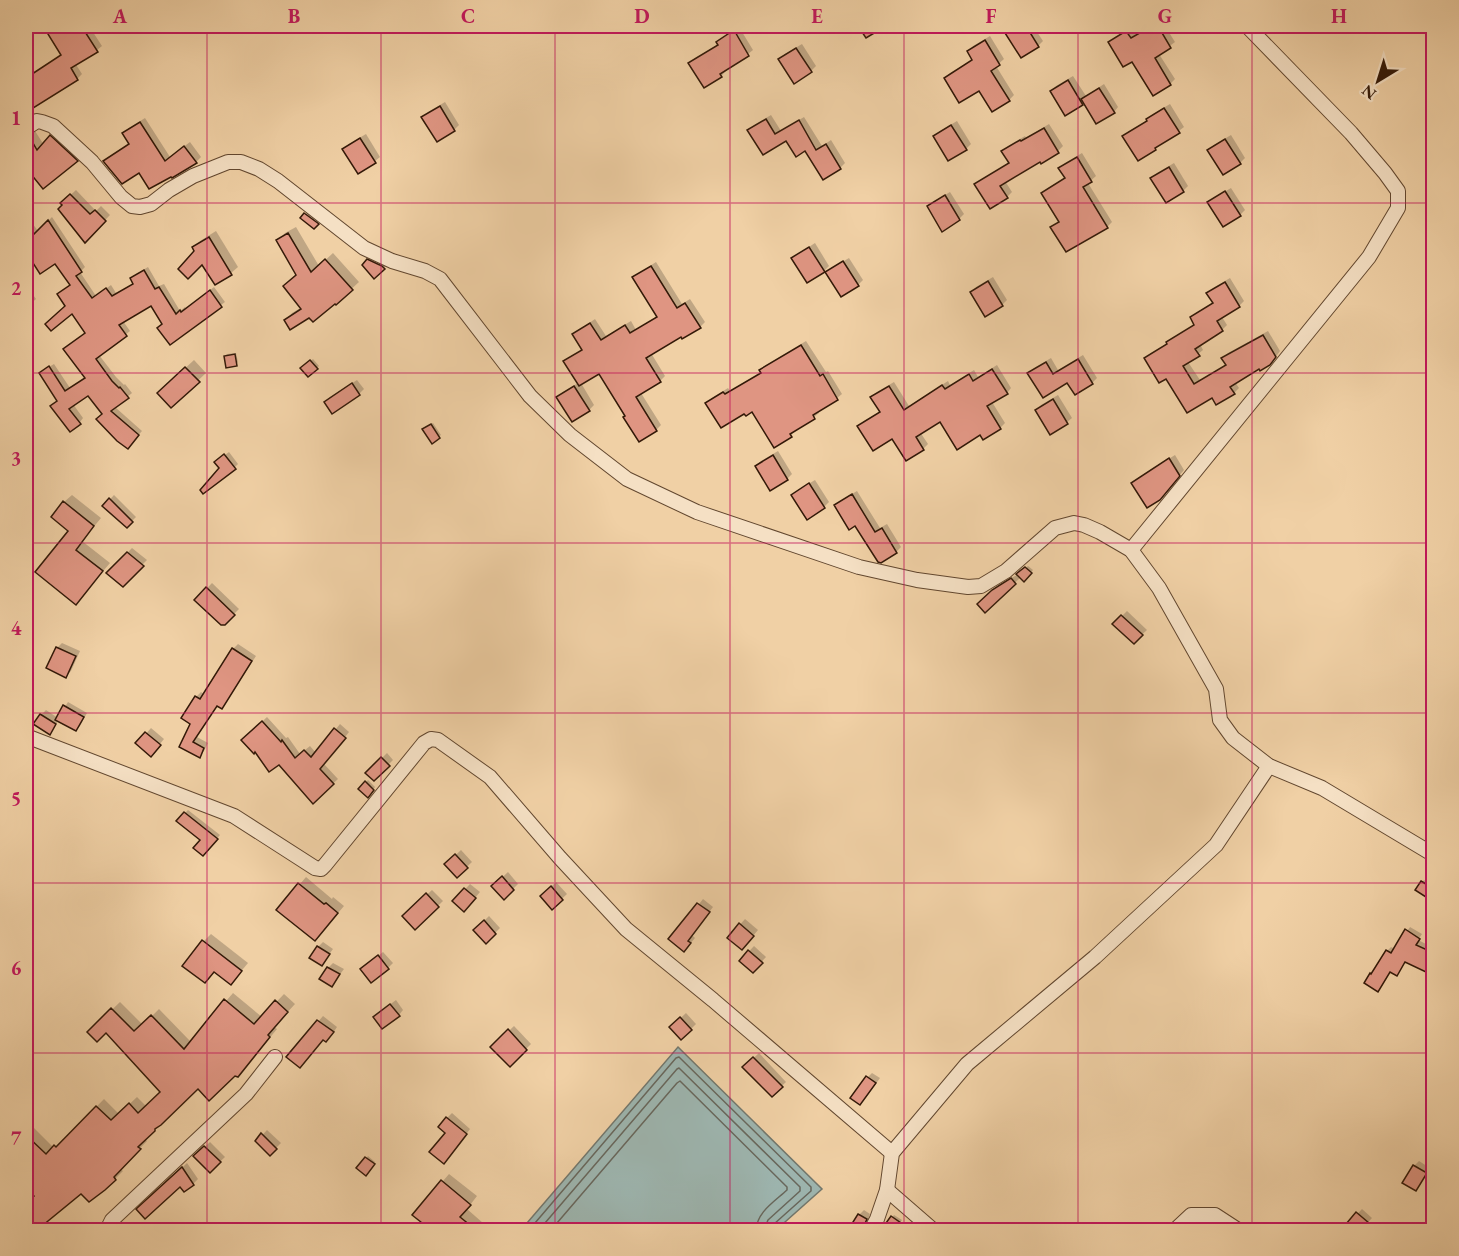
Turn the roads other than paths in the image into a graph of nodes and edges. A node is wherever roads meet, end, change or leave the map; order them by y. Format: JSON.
{"nodes":[{"id":1,"x":1247,"y":26,"type":"edge"},
{"id":2,"x":26,"y":128,"type":"edge"},
{"id":3,"x":1131,"y":550,"type":"junction"},
{"id":4,"x":26,"y":736,"type":"edge"},
{"id":5,"x":1269,"y":766,"type":"junction"},
{"id":6,"x":1434,"y":855,"type":"edge"},
{"id":7,"x":275,"y":1057,"type":"dead end"},
{"id":8,"x":892,"y":1153,"type":"junction"},
{"id":9,"x":887,"y":1190,"type":"junction"},
{"id":10,"x":107,"y":1230,"type":"edge"},
{"id":11,"x":871,"y":1230,"type":"edge"},
{"id":12,"x":933,"y":1230,"type":"edge"},
{"id":13,"x":1175,"y":1230,"type":"edge"},
{"id":14,"x":1238,"y":1230,"type":"edge"}],
"edges":[{"from":1,"to":3,"type":"street"},
{"from":2,"to":3,"type":"street"},
{"from":3,"to":5,"type":"street"},
{"from":4,"to":8,"type":"street"},
{"from":5,"to":6,"type":"street"},
{"from":5,"to":8,"type":"street"},
{"from":7,"to":10,"type":"street"},
{"from":8,"to":9,"type":"street"},
{"from":9,"to":11,"type":"street"},
{"from":9,"to":12,"type":"street"},
{"from":13,"to":14,"type":"street"}]}
